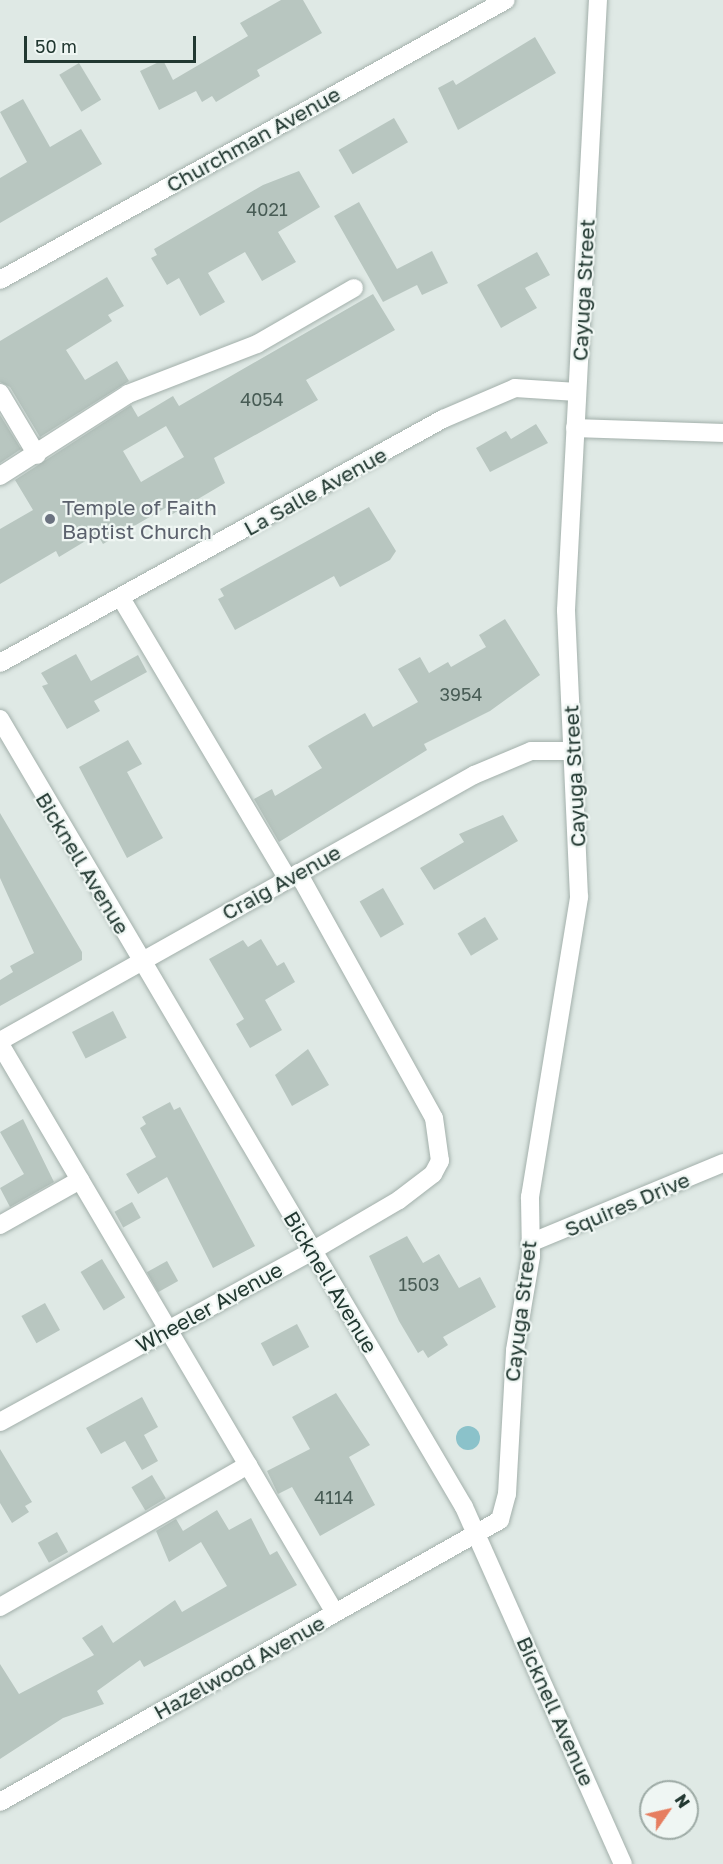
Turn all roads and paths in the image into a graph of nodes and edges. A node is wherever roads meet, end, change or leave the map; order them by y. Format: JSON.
{"nodes":[{"id":1,"x":506,"y":0,"type":"edge"},
{"id":2,"x":598,"y":0,"type":"edge"},
{"id":3,"x":0,"y":280,"type":"edge"},
{"id":4,"x":354,"y":288,"type":"dead end"},
{"id":5,"x":577,"y":392,"type":"junction"},
{"id":6,"x":0,"y":393,"type":"edge"},
{"id":7,"x":575,"y":428,"type":"junction"},
{"id":8,"x":723,"y":433,"type":"edge"},
{"id":9,"x":37,"y":455,"type":"junction"},
{"id":10,"x":0,"y":476,"type":"edge"},
{"id":11,"x":120,"y":598,"type":"junction"},
{"id":12,"x":0,"y":663,"type":"edge"},
{"id":13,"x":0,"y":719,"type":"edge"},
{"id":14,"x":572,"y":751,"type":"junction"},
{"id":15,"x":293,"y":876,"type":"junction"},
{"id":16,"x":142,"y":963,"type":"junction"},
{"id":17,"x":0,"y":1043,"type":"edge"},
{"id":18,"x":723,"y":1163,"type":"edge"},
{"id":19,"x":80,"y":1180,"type":"junction"},
{"id":20,"x":0,"y":1225,"type":"edge"},
{"id":21,"x":530,"y":1243,"type":"junction"},
{"id":22,"x":312,"y":1251,"type":"junction"},
{"id":23,"x":168,"y":1329,"type":"junction"},
{"id":24,"x":0,"y":1422,"type":"edge"},
{"id":25,"x":248,"y":1465,"type":"junction"},
{"id":26,"x":478,"y":1534,"type":"junction"},
{"id":27,"x":0,"y":1607,"type":"edge"},
{"id":28,"x":335,"y":1612,"type":"junction"},
{"id":29,"x":0,"y":1802,"type":"edge"},
{"id":30,"x":623,"y":1864,"type":"edge"}],
"edges":[{"from":1,"to":3,"type":"street","name":"Churchman Avenue"},
{"from":2,"to":5,"type":"street","name":"Cayuga Street"},
{"from":4,"to":9,"type":"street"},
{"from":5,"to":7,"type":"street","name":"Cayuga Street"},
{"from":5,"to":11,"type":"street","name":"La Salle Avenue"},
{"from":6,"to":9,"type":"street"},
{"from":7,"to":8,"type":"street"},
{"from":7,"to":14,"type":"street","name":"Cayuga Street"},
{"from":9,"to":10,"type":"street"},
{"from":11,"to":12,"type":"street","name":"La Salle Avenue"},
{"from":11,"to":15,"type":"street","name":"Wheeler Avenue"},
{"from":13,"to":16,"type":"street","name":"Bicknell Avenue"},
{"from":14,"to":15,"type":"street","name":"Craig Avenue"},
{"from":14,"to":21,"type":"street","name":"Cayuga Street"},
{"from":15,"to":16,"type":"street","name":"Craig Avenue"},
{"from":15,"to":22,"type":"street","name":"Wheeler Avenue"},
{"from":16,"to":17,"type":"street","name":"Craig Avenue"},
{"from":16,"to":22,"type":"street","name":"Bicknell Avenue"},
{"from":17,"to":19,"type":"street"},
{"from":18,"to":21,"type":"street","name":"Squires Drive"},
{"from":19,"to":20,"type":"street"},
{"from":19,"to":23,"type":"street"},
{"from":21,"to":26,"type":"street","name":"Cayuga Street"},
{"from":22,"to":23,"type":"street","name":"Wheeler Avenue"},
{"from":22,"to":26,"type":"street","name":"Bicknell Avenue"},
{"from":23,"to":24,"type":"street","name":"Wheeler Avenue"},
{"from":23,"to":25,"type":"street"},
{"from":25,"to":27,"type":"street"},
{"from":25,"to":28,"type":"street"},
{"from":26,"to":28,"type":"street","name":"Hazelwood Avenue"},
{"from":26,"to":30,"type":"street","name":"Bicknell Avenue"},
{"from":28,"to":29,"type":"street","name":"Hazelwood Avenue"}]}
